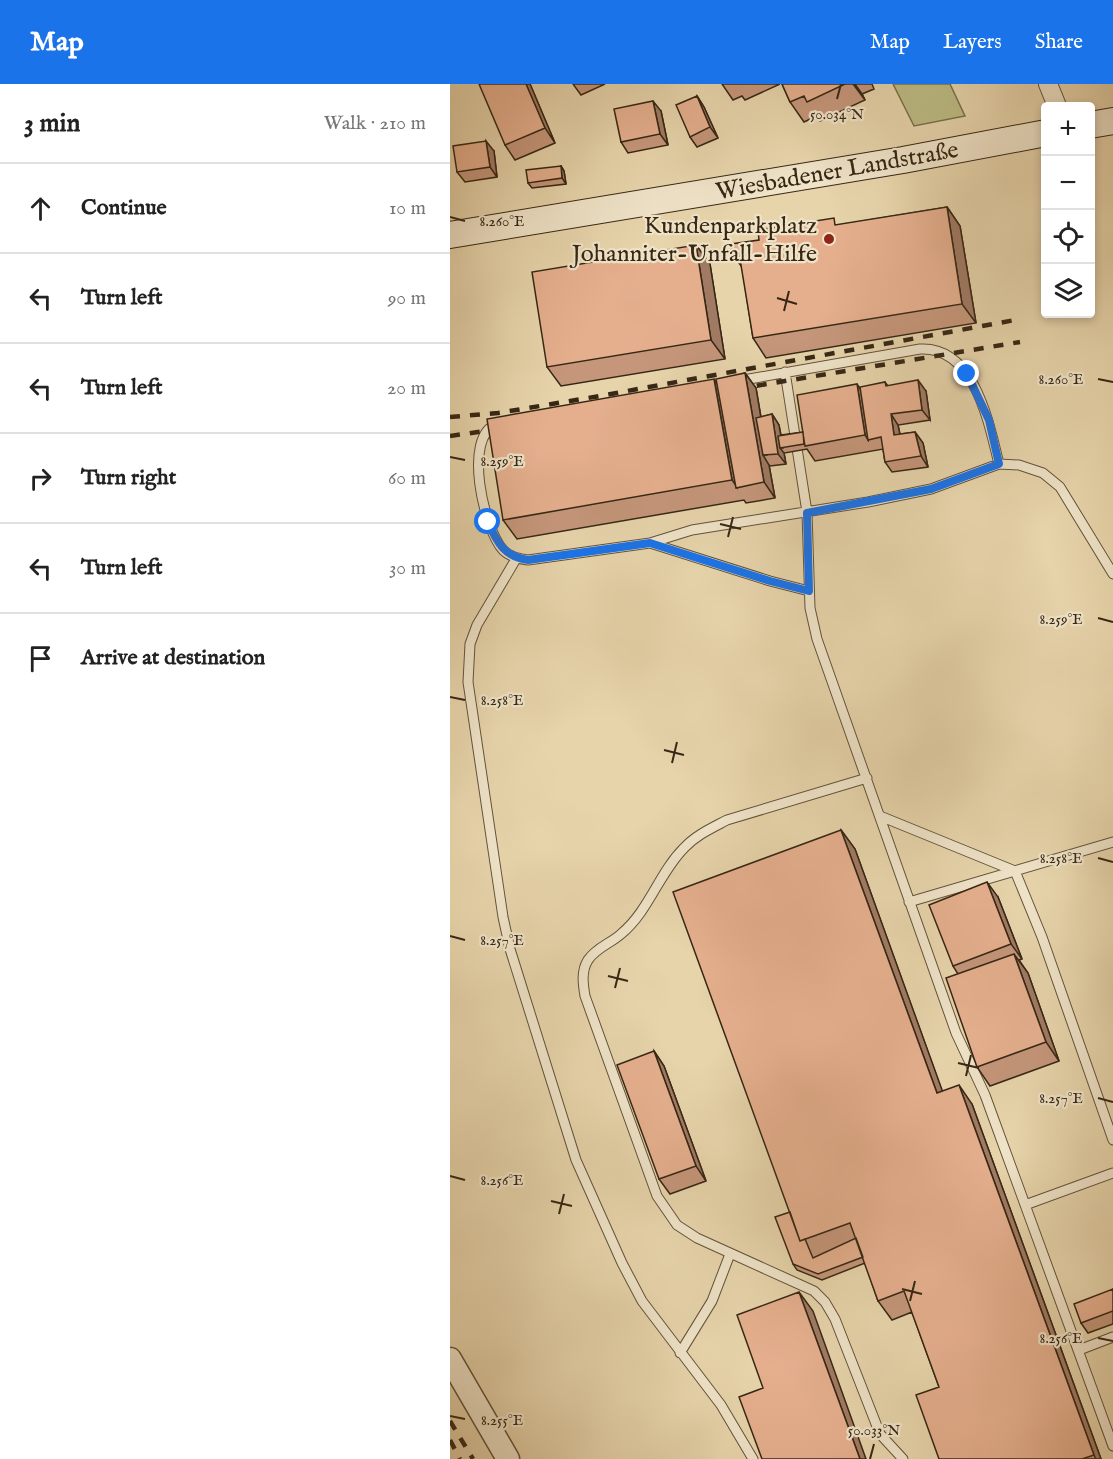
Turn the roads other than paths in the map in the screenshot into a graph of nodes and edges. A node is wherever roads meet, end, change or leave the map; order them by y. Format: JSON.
{"nodes":[{"id":1,"x":1048,"y":84,"type":"edge"},
{"id":2,"x":1055,"y":102,"type":"edge"},
{"id":3,"x":1113,"y":121,"type":"edge"},
{"id":4,"x":1095,"y":124,"type":"edge"},
{"id":5,"x":1041,"y":134,"type":"edge"},
{"id":6,"x":450,"y":235,"type":"edge"},
{"id":7,"x":785,"y":372,"type":"junction"},
{"id":8,"x":726,"y":383,"type":"edge"},
{"id":9,"x":510,"y":421,"type":"edge"},
{"id":10,"x":999,"y":464,"type":"junction"},
{"id":11,"x":807,"y":513,"type":"junction"},
{"id":12,"x":650,"y":543,"type":"junction"},
{"id":13,"x":516,"y":559,"type":"junction"},
{"id":14,"x":1113,"y":574,"type":"edge"},
{"id":15,"x":809,"y":591,"type":"junction"},
{"id":16,"x":867,"y":778,"type":"junction"},
{"id":17,"x":880,"y":816,"type":"junction"},
{"id":18,"x":1113,"y":842,"type":"edge"},
{"id":19,"x":1015,"y":871,"type":"junction"},
{"id":20,"x":909,"y":902,"type":"junction"},
{"id":21,"x":1113,"y":1140,"type":"edge"},
{"id":22,"x":1113,"y":1173,"type":"edge"},
{"id":23,"x":1025,"y":1205,"type":"junction"},
{"id":24,"x":730,"y":1254,"type":"junction"},
{"id":25,"x":1113,"y":1338,"type":"edge"},
{"id":26,"x":1079,"y":1350,"type":"junction"},
{"id":27,"x":681,"y":1353,"type":"junction"},
{"id":28,"x":450,"y":1359,"type":"edge"},
{"id":29,"x":1113,"y":1446,"type":"edge"},
{"id":30,"x":508,"y":1459,"type":"edge"},
{"id":31,"x":753,"y":1459,"type":"edge"},
{"id":32,"x":903,"y":1459,"type":"edge"}],
"edges":[{"from":1,"to":2,"type":"street"},
{"from":3,"to":4,"type":"main road"},
{"from":5,"to":6,"type":"main road","name":"Wiesbadener Landstraße"},
{"from":7,"to":8,"type":"lane"},
{"from":7,"to":10,"type":"lane"},
{"from":7,"to":11,"type":"lane"},
{"from":9,"to":13,"type":"lane"},
{"from":10,"to":11,"type":"lane"},
{"from":10,"to":14,"type":"lane"},
{"from":11,"to":12,"type":"lane"},
{"from":11,"to":15,"type":"lane"},
{"from":12,"to":13,"type":"lane"},
{"from":12,"to":15,"type":"lane"},
{"from":13,"to":27,"type":"lane"},
{"from":15,"to":16,"type":"lane"},
{"from":16,"to":17,"type":"lane"},
{"from":16,"to":24,"type":"lane"},
{"from":17,"to":19,"type":"lane"},
{"from":17,"to":20,"type":"lane"},
{"from":18,"to":19,"type":"lane"},
{"from":19,"to":20,"type":"lane"},
{"from":19,"to":21,"type":"lane"},
{"from":20,"to":23,"type":"lane"},
{"from":22,"to":23,"type":"lane"},
{"from":23,"to":26,"type":"lane"},
{"from":24,"to":27,"type":"lane"},
{"from":24,"to":32,"type":"lane"},
{"from":25,"to":26,"type":"lane"},
{"from":26,"to":29,"type":"lane"},
{"from":27,"to":31,"type":"lane"},
{"from":28,"to":30,"type":"street"}]}
